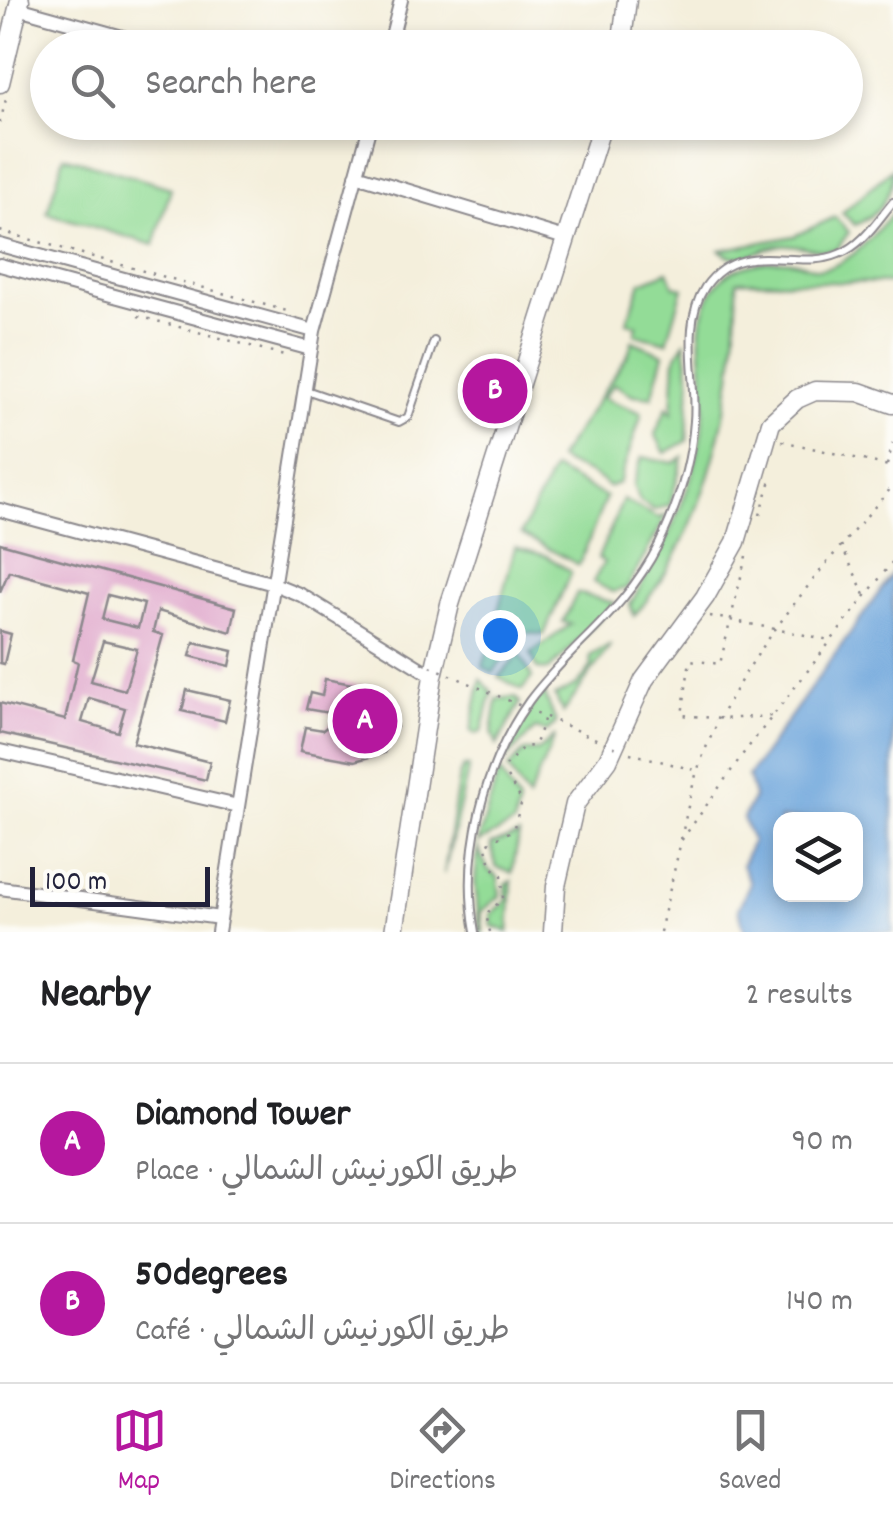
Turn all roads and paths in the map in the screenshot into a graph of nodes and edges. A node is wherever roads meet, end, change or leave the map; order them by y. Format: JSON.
{"nodes":[{"id":1,"x":401,"y":0,"type":"edge"},
{"id":2,"x":627,"y":0,"type":"edge"},
{"id":3,"x":19,"y":4,"type":"edge"},
{"id":4,"x":104,"y":30,"type":"edge"},
{"id":5,"x":394,"y":30,"type":"edge"},
{"id":6,"x":623,"y":30,"type":"edge"},
{"id":7,"x":0,"y":83,"type":"edge"},
{"id":8,"x":366,"y":140,"type":"edge"},
{"id":9,"x":597,"y":140,"type":"edge"},
{"id":10,"x":356,"y":175,"type":"junction"},
{"id":11,"x":893,"y":202,"type":"edge"},
{"id":12,"x":0,"y":231,"type":"edge"},
{"id":13,"x":566,"y":238,"type":"junction"},
{"id":14,"x":0,"y":244,"type":"edge"},
{"id":15,"x":0,"y":265,"type":"edge"},
{"id":16,"x":290,"y":312,"type":"dead end"},
{"id":17,"x":314,"y":331,"type":"junction"},
{"id":18,"x":434,"y":340,"type":"dead end"},
{"id":19,"x":311,"y":349,"type":"junction"},
{"id":20,"x":306,"y":390,"type":"junction"},
{"id":21,"x":893,"y":404,"type":"edge"},
{"id":22,"x":780,"y":441,"type":"dead end"},
{"id":23,"x":893,"y":442,"type":"edge"},
{"id":24,"x":887,"y":466,"type":"junction"},
{"id":25,"x":893,"y":467,"type":"edge"},
{"id":26,"x":772,"y":478,"type":"dead end"},
{"id":27,"x":893,"y":486,"type":"edge"},
{"id":28,"x":0,"y":510,"type":"edge"},
{"id":29,"x":756,"y":527,"type":"dead end"},
{"id":30,"x":751,"y":542,"type":"dead end"},
{"id":31,"x":841,"y":545,"type":"junction"},
{"id":32,"x":893,"y":561,"type":"edge"},
{"id":33,"x":274,"y":584,"type":"junction"},
{"id":34,"x":866,"y":596,"type":"junction"},
{"id":35,"x":693,"y":613,"type":"junction"},
{"id":36,"x":731,"y":620,"type":"junction"},
{"id":37,"x":777,"y":630,"type":"junction"},
{"id":38,"x":831,"y":640,"type":"junction"},
{"id":39,"x":427,"y":669,"type":"junction"},
{"id":40,"x":772,"y":716,"type":"junction"},
{"id":41,"x":545,"y":717,"type":"junction"},
{"id":42,"x":722,"y":719,"type":"junction"},
{"id":43,"x":0,"y":751,"type":"edge"},
{"id":44,"x":697,"y":770,"type":"junction"},
{"id":45,"x":238,"y":806,"type":"junction"},
{"id":46,"x":681,"y":841,"type":"junction"},
{"id":47,"x":0,"y":888,"type":"edge"},
{"id":48,"x":219,"y":925,"type":"edge"},
{"id":49,"x":394,"y":932,"type":"edge"},
{"id":50,"x":475,"y":932,"type":"edge"},
{"id":51,"x":490,"y":932,"type":"edge"},
{"id":52,"x":553,"y":932,"type":"edge"},
{"id":53,"x":660,"y":932,"type":"edge"}],
"edges":[{"from":1,"to":5,"type":"street"},
{"from":2,"to":6,"type":"main road"},
{"from":3,"to":4,"type":"street"},
{"from":3,"to":7,"type":"main road"},
{"from":8,"to":10,"type":"street"},
{"from":9,"to":13,"type":"main road"},
{"from":10,"to":13,"type":"street"},
{"from":10,"to":17,"type":"street"},
{"from":11,"to":50,"type":"lane"},
{"from":12,"to":16,"type":"path"},
{"from":13,"to":39,"type":"main road"},
{"from":14,"to":17,"type":"street"},
{"from":15,"to":19,"type":"street"},
{"from":17,"to":19,"type":"street"},
{"from":18,"to":20,"type":"lane"},
{"from":19,"to":20,"type":"street"},
{"from":20,"to":33,"type":"street"},
{"from":21,"to":35,"type":"main road"},
{"from":22,"to":24,"type":"path"},
{"from":23,"to":24,"type":"path"},
{"from":24,"to":25,"type":"path"},
{"from":26,"to":29,"type":"path"},
{"from":27,"to":31,"type":"path"},
{"from":28,"to":33,"type":"street"},
{"from":30,"to":36,"type":"path"},
{"from":31,"to":34,"type":"path"},
{"from":31,"to":37,"type":"path"},
{"from":32,"to":34,"type":"path"},
{"from":33,"to":39,"type":"street"},
{"from":33,"to":45,"type":"street"},
{"from":34,"to":38,"type":"path"},
{"from":35,"to":36,"type":"path"},
{"from":35,"to":52,"type":"main road"},
{"from":36,"to":37,"type":"path"},
{"from":36,"to":42,"type":"path"},
{"from":37,"to":38,"type":"path"},
{"from":37,"to":42,"type":"path"},
{"from":38,"to":40,"type":"path"},
{"from":39,"to":41,"type":"path","bridge":true},
{"from":39,"to":49,"type":"main road"},
{"from":40,"to":42,"type":"path"},
{"from":40,"to":46,"type":"path"},
{"from":41,"to":44,"type":"path","bridge":true},
{"from":41,"to":51,"type":"path"},
{"from":42,"to":44,"type":"path"},
{"from":43,"to":45,"type":"street"},
{"from":44,"to":46,"type":"path"},
{"from":45,"to":48,"type":"street"},
{"from":46,"to":53,"type":"path"},
{"from":47,"to":48,"type":"street"}]}
